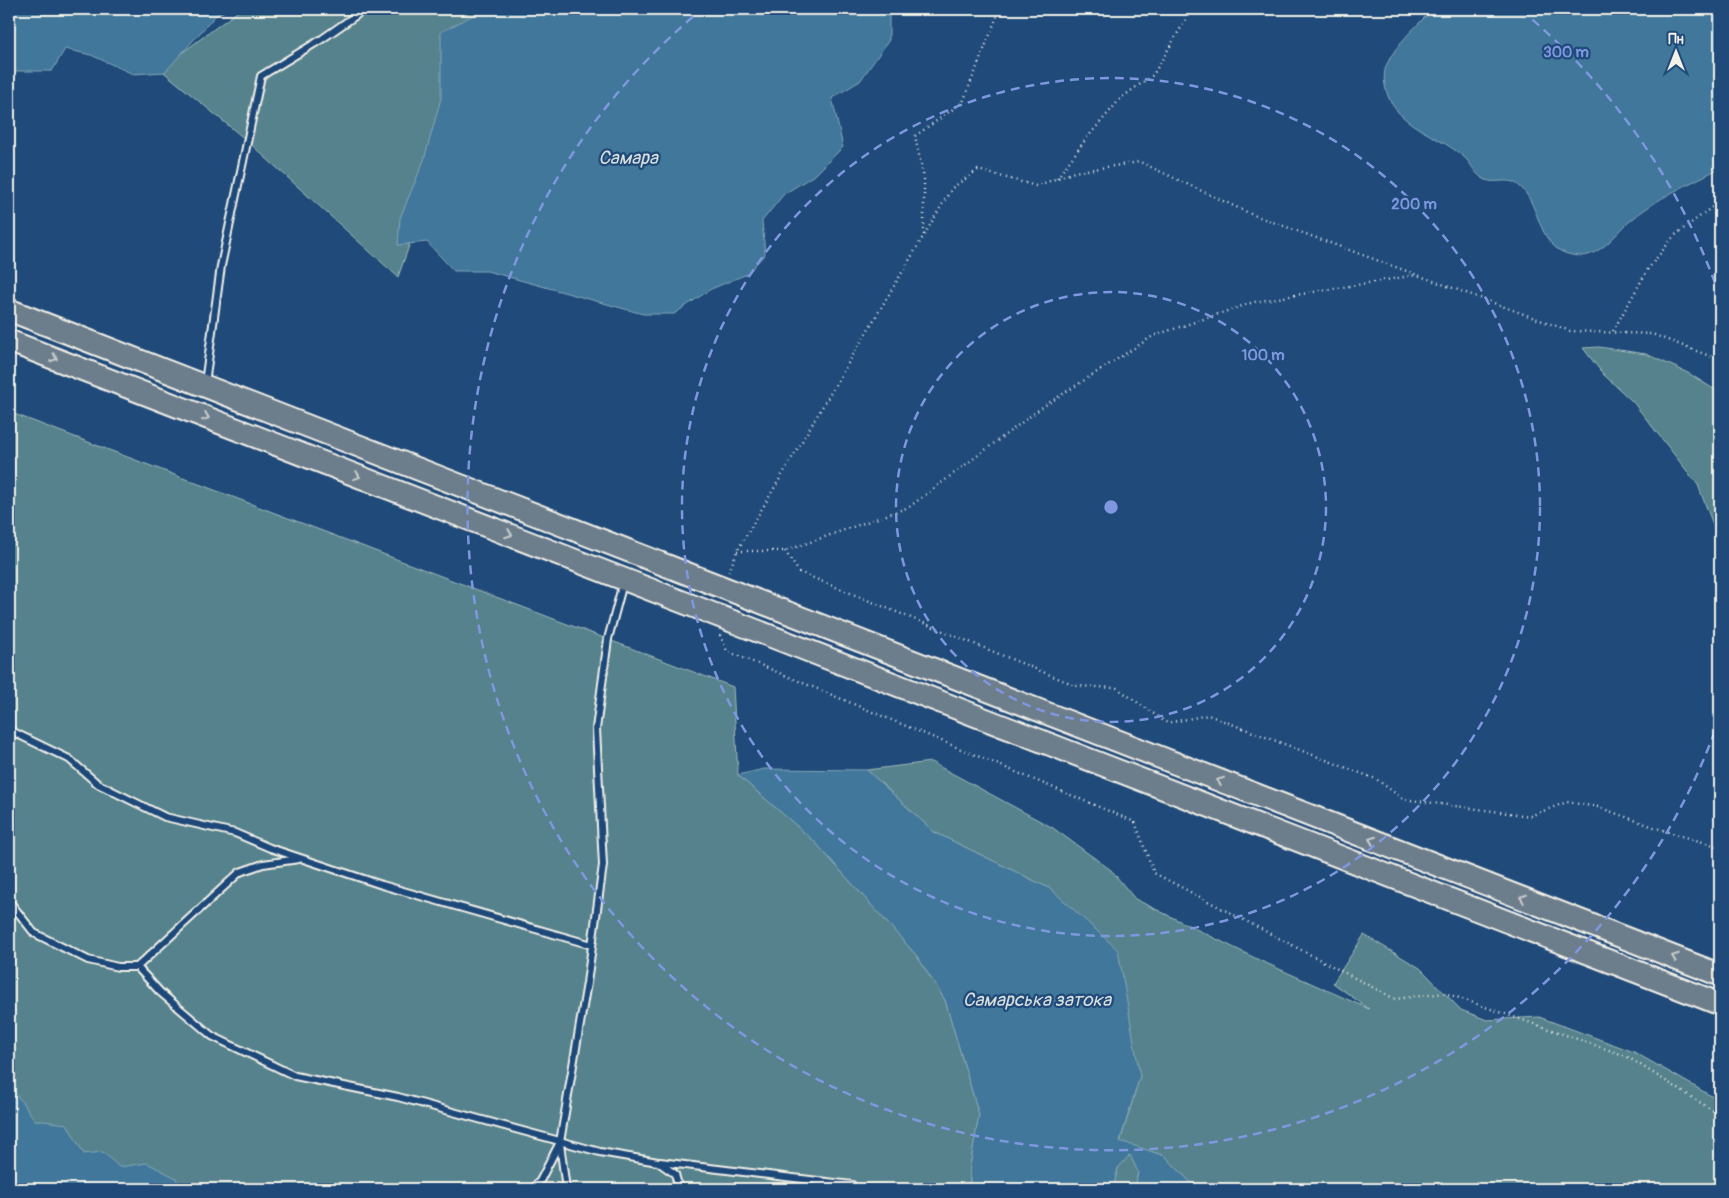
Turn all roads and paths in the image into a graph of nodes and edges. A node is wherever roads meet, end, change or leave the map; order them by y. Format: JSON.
{"nodes":[{"id":1,"x":365,"y":9,"type":"edge"},
{"id":2,"x":1000,"y":9,"type":"edge"},
{"id":3,"x":1192,"y":9,"type":"edge"},
{"id":4,"x":1055,"y":179,"type":"junction"},
{"id":5,"x":1720,"y":200,"type":"edge"},
{"id":6,"x":924,"y":237,"type":"junction"},
{"id":7,"x":1416,"y":275,"type":"junction"},
{"id":8,"x":9,"y":310,"type":"edge"},
{"id":9,"x":1613,"y":331,"type":"junction"},
{"id":10,"x":9,"y":340,"type":"edge"},
{"id":11,"x":1720,"y":360,"type":"edge"},
{"id":12,"x":204,"y":386,"type":"junction"},
{"id":13,"x":737,"y":551,"type":"junction"},
{"id":14,"x":785,"y":551,"type":"junction"},
{"id":15,"x":624,"y":579,"type":"junction"},
{"id":16,"x":722,"y":587,"type":"junction"},
{"id":17,"x":711,"y":613,"type":"junction"},
{"id":18,"x":9,"y":730,"type":"edge"},
{"id":19,"x":1720,"y":847,"type":"edge"},
{"id":20,"x":301,"y":858,"type":"junction"},
{"id":21,"x":9,"y":901,"type":"edge"},
{"id":22,"x":592,"y":945,"type":"junction"},
{"id":23,"x":137,"y":967,"type":"junction"},
{"id":24,"x":1720,"y":975,"type":"edge"},
{"id":25,"x":1720,"y":1004,"type":"edge"},
{"id":26,"x":1720,"y":1115,"type":"edge"},
{"id":27,"x":560,"y":1142,"type":"junction"},
{"id":28,"x":658,"y":1162,"type":"junction"},
{"id":29,"x":852,"y":1185,"type":"dead end"},
{"id":30,"x":532,"y":1189,"type":"edge"},
{"id":31,"x":566,"y":1189,"type":"edge"},
{"id":32,"x":679,"y":1189,"type":"edge"}],
"edges":[{"from":1,"to":12,"type":"lane"},
{"from":2,"to":6,"type":"path"},
{"from":3,"to":4,"type":"path"},
{"from":4,"to":6,"type":"path"},
{"from":4,"to":7,"type":"path"},
{"from":5,"to":9,"type":"path"},
{"from":6,"to":13,"type":"path"},
{"from":7,"to":9,"type":"path"},
{"from":7,"to":14,"type":"path"},
{"from":8,"to":12,"type":"highway"},
{"from":9,"to":11,"type":"path"},
{"from":10,"to":15,"type":"highway","one_way":true},
{"from":12,"to":16,"type":"highway"},
{"from":13,"to":14,"type":"path"},
{"from":13,"to":16,"type":"path"},
{"from":14,"to":19,"type":"path"},
{"from":15,"to":17,"type":"highway"},
{"from":15,"to":22,"type":"lane"},
{"from":24,"to":16,"type":"highway","one_way":true},
{"from":17,"to":25,"type":"highway"},
{"from":17,"to":26,"type":"path"},
{"from":18,"to":20,"type":"lane"},
{"from":20,"to":22,"type":"lane"},
{"from":20,"to":23,"type":"lane"},
{"from":21,"to":23,"type":"lane"},
{"from":22,"to":27,"type":"lane"},
{"from":23,"to":27,"type":"lane"},
{"from":27,"to":28,"type":"lane"},
{"from":27,"to":30,"type":"lane"},
{"from":27,"to":31,"type":"lane"},
{"from":28,"to":29,"type":"lane"},
{"from":28,"to":32,"type":"lane"}]}
